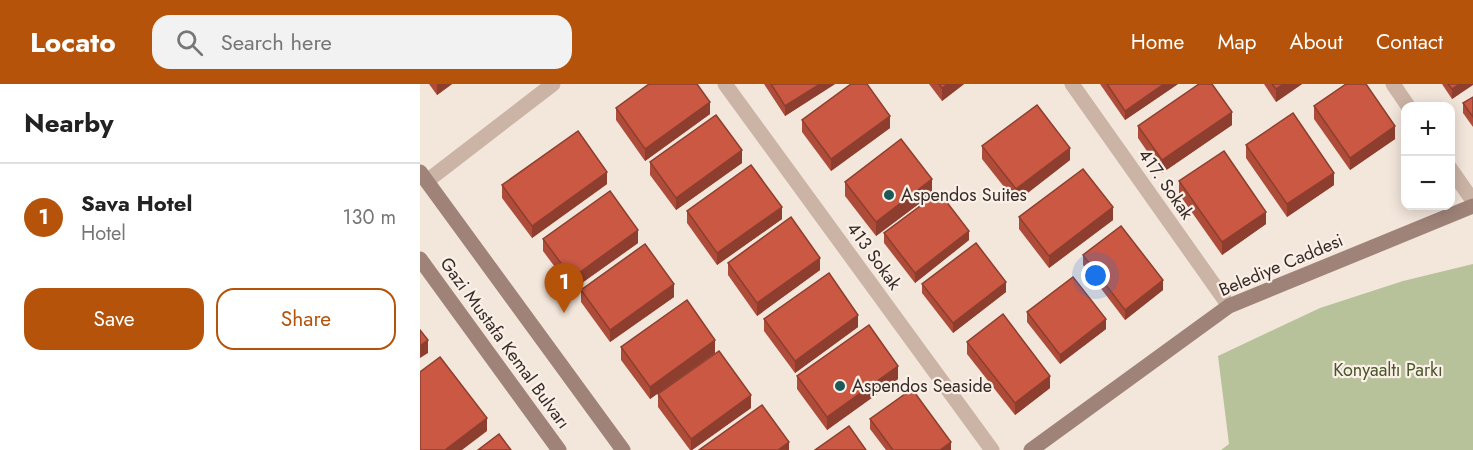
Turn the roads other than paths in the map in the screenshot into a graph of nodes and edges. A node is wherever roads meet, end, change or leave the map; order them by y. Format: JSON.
{"nodes":[{"id":1,"x":554,"y":84,"type":"edge"},
{"id":2,"x":725,"y":84,"type":"edge"},
{"id":3,"x":1072,"y":84,"type":"edge"},
{"id":4,"x":1393,"y":84,"type":"edge"},
{"id":5,"x":1405,"y":102,"type":"edge"},
{"id":6,"x":1455,"y":175,"type":"edge"},
{"id":7,"x":423,"y":176,"type":"edge"},
{"id":8,"x":1473,"y":201,"type":"edge"},
{"id":9,"x":1473,"y":206,"type":"edge"},
{"id":10,"x":420,"y":259,"type":"edge"},
{"id":11,"x":1229,"y":306,"type":"junction"},
{"id":12,"x":559,"y":450,"type":"edge"},
{"id":13,"x":622,"y":450,"type":"edge"},
{"id":14,"x":992,"y":450,"type":"edge"},
{"id":15,"x":1031,"y":450,"type":"edge"}],
"edges":[{"from":1,"to":7,"type":"street"},
{"from":2,"to":14,"type":"street","name":"413 Sokak"},
{"from":3,"to":11,"type":"street","name":"417. Sokak"},
{"from":4,"to":5,"type":"street"},
{"from":6,"to":8,"type":"street"},
{"from":7,"to":13,"type":"main road","name":"Gazi Mustafa Kemal Bulvarı"},
{"from":9,"to":11,"type":"main road","name":"Belediye Caddesi"},
{"from":10,"to":12,"type":"main road","name":"Gazi Mustafa Kemal Bulvarı"},
{"from":11,"to":15,"type":"main road","name":"Belediye Caddesi"}]}
